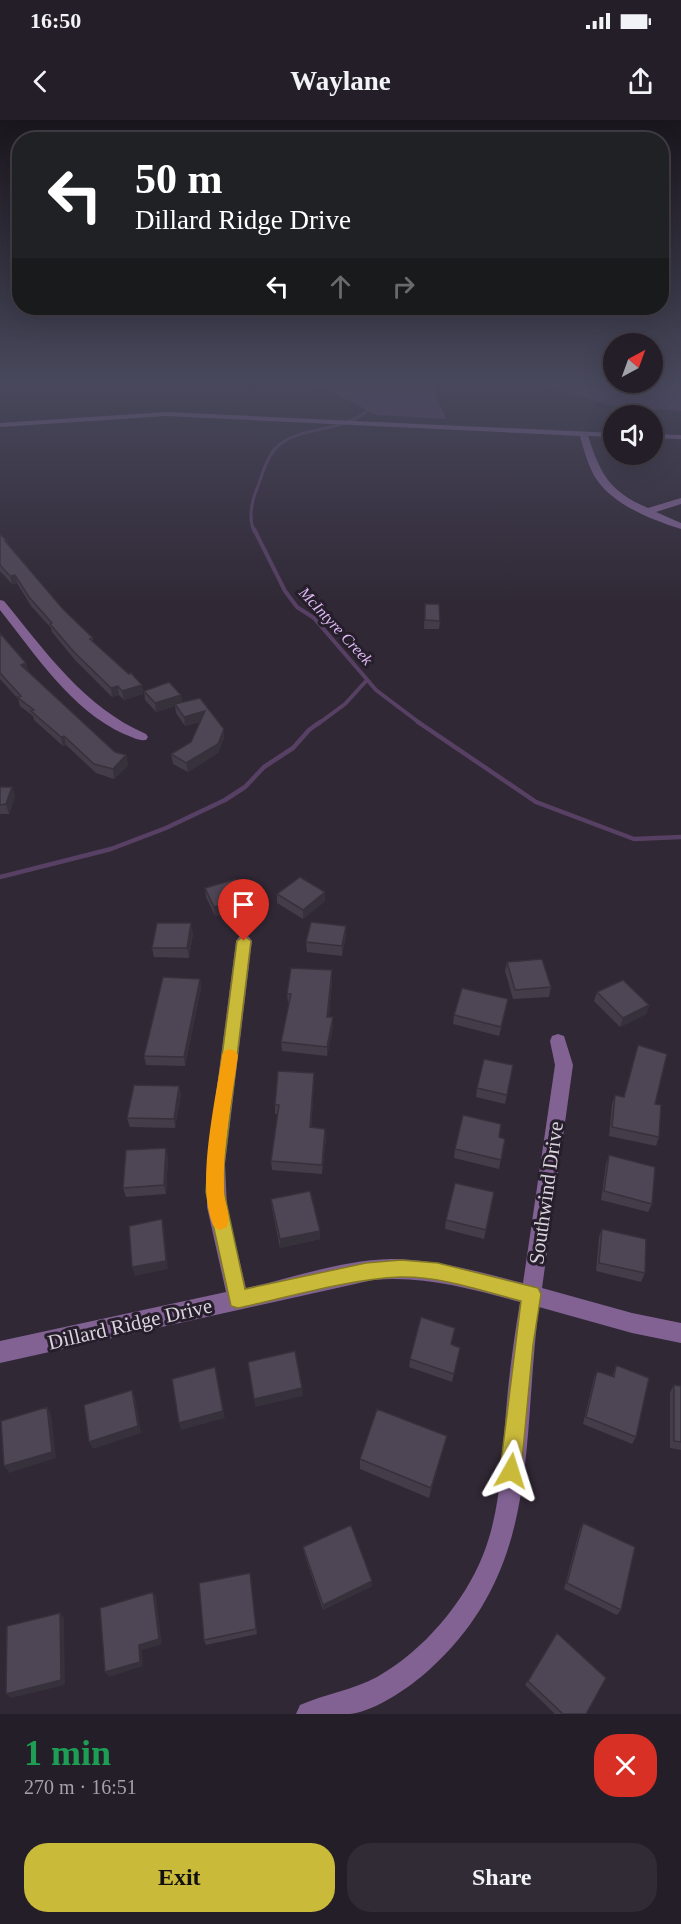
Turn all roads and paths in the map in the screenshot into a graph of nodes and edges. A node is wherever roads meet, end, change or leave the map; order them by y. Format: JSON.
{"nodes":[{"id":1,"x":591,"y":455,"type":"edge"},
{"id":2,"x":681,"y":501,"type":"edge"},
{"id":3,"x":649,"y":511,"type":"junction"},
{"id":4,"x":681,"y":526,"type":"edge"},
{"id":5,"x":0,"y":603,"type":"edge"},
{"id":6,"x":142,"y":737,"type":"dead end"},
{"id":7,"x":244,"y":941,"type":"dead end"},
{"id":8,"x":558,"y":1041,"type":"dead end"},
{"id":9,"x":532,"y":1294,"type":"junction"},
{"id":10,"x":238,"y":1299,"type":"junction"},
{"id":11,"x":681,"y":1333,"type":"edge"},
{"id":12,"x":0,"y":1352,"type":"edge"},
{"id":13,"x":309,"y":1714,"type":"edge"}],
"edges":[{"from":1,"to":3,"type":"street"},
{"from":2,"to":3,"type":"street"},
{"from":3,"to":4,"type":"street"},
{"from":5,"to":6,"type":"street"},
{"from":7,"to":10,"type":"street"},
{"from":8,"to":9,"type":"street","name":"Southwind Drive"},
{"from":9,"to":10,"type":"street","name":"Dillard Ridge Drive"},
{"from":9,"to":11,"type":"street","name":"Dillard Ridge Drive"},
{"from":9,"to":13,"type":"street","name":"Southwind Drive"},
{"from":10,"to":12,"type":"street","name":"Dillard Ridge Drive"}]}
